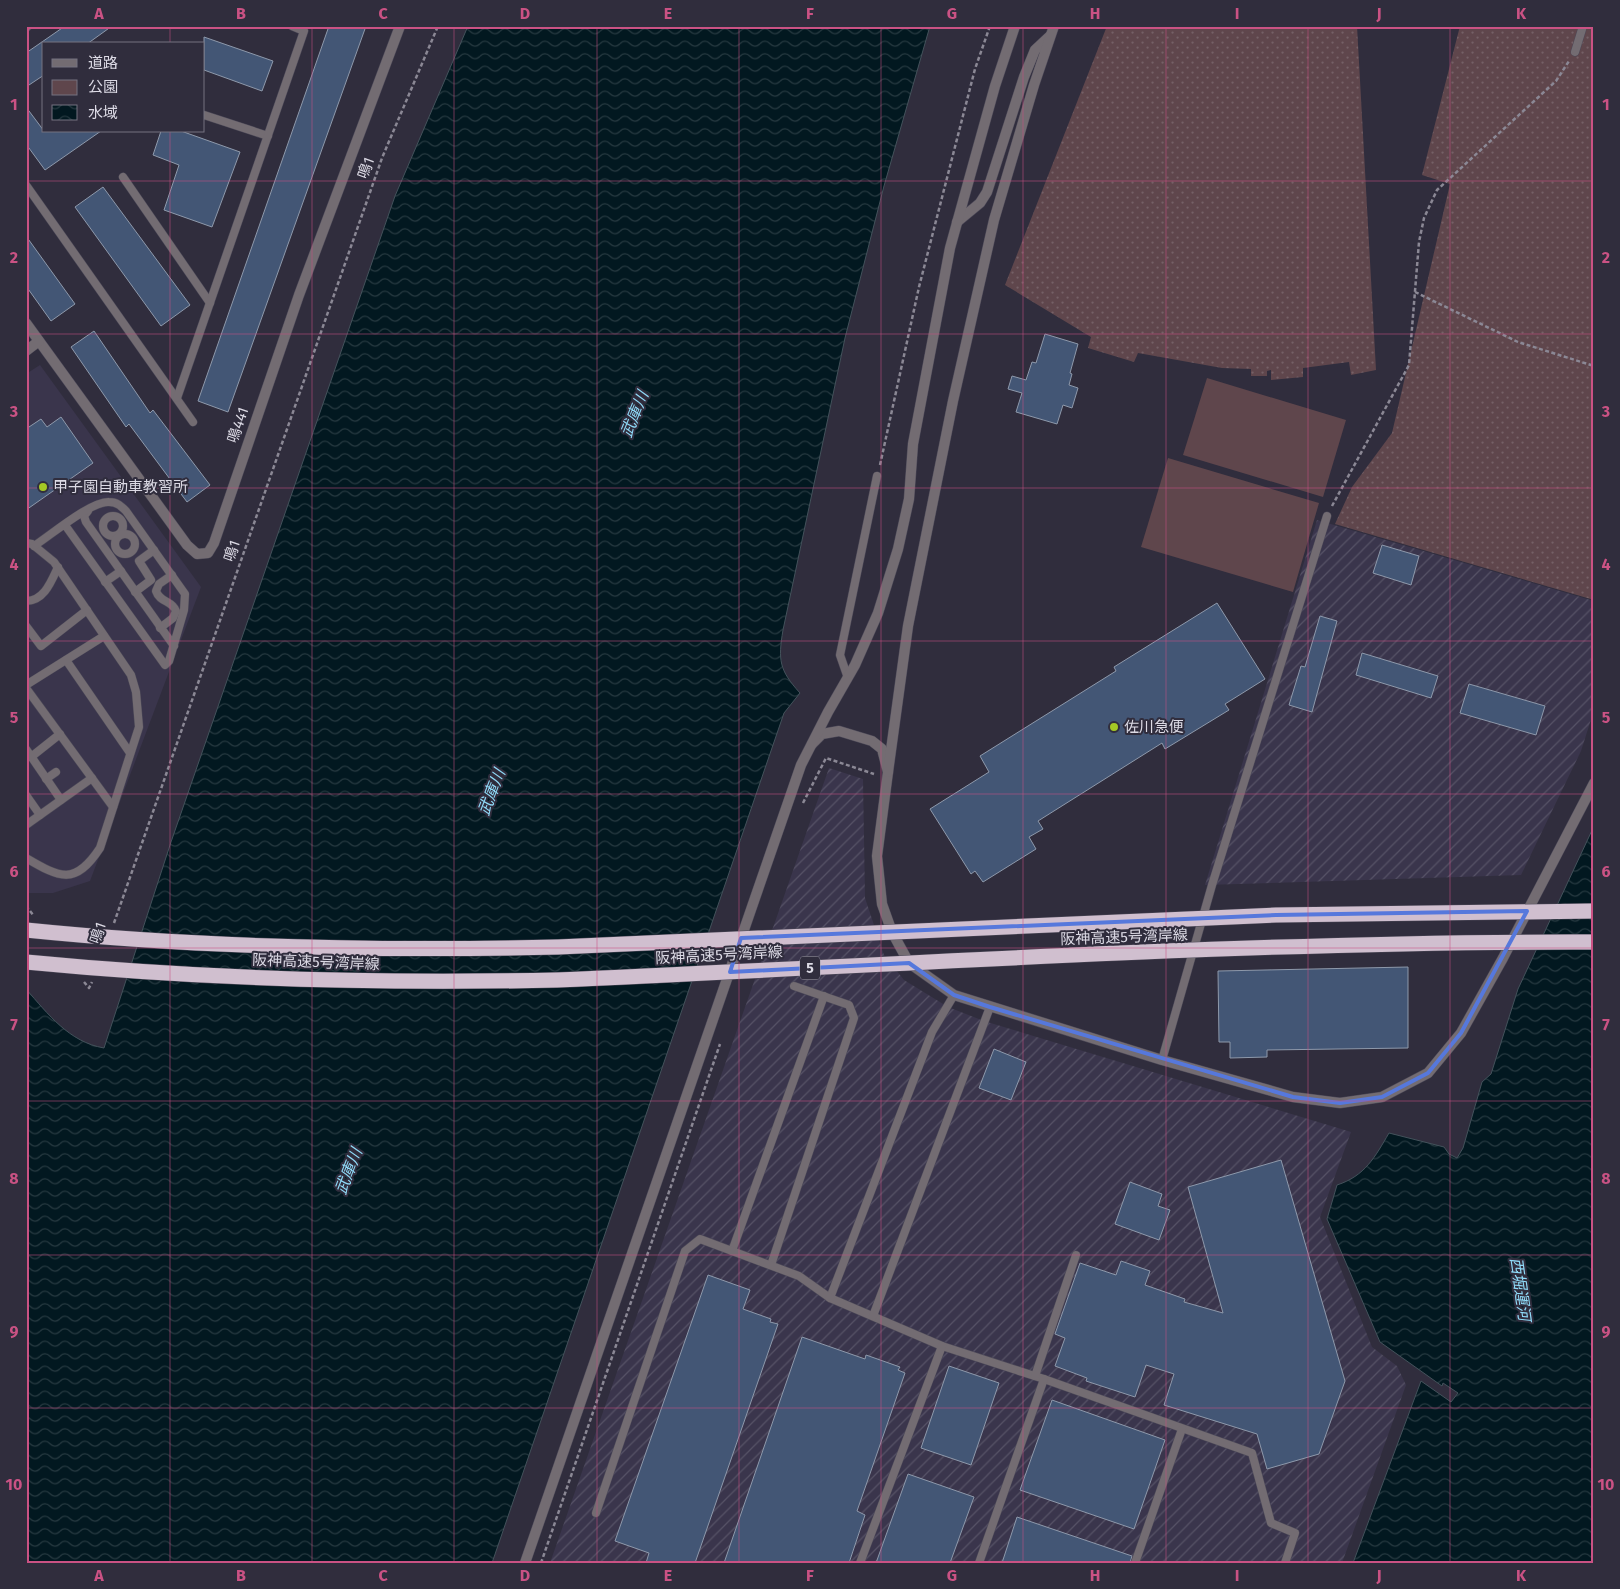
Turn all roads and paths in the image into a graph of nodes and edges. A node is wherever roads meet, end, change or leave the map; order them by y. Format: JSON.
{"nodes":[{"id":1,"x":292,"y":26,"type":"edge"},
{"id":2,"x":400,"y":26,"type":"edge"},
{"id":3,"x":438,"y":26,"type":"edge"},
{"id":4,"x":990,"y":26,"type":"edge"},
{"id":5,"x":1015,"y":26,"type":"edge"},
{"id":6,"x":1584,"y":26,"type":"edge"},
{"id":7,"x":1053,"y":30,"type":"edge"},
{"id":8,"x":1576,"y":52,"type":"joint"},
{"id":9,"x":205,"y":115,"type":"edge"},
{"id":10,"x":268,"y":136,"type":"junction"},
{"id":11,"x":123,"y":177,"type":"dead end"},
{"id":12,"x":26,"y":185,"type":"edge"},
{"id":13,"x":957,"y":222,"type":"junction"},
{"id":14,"x":1415,"y":292,"type":"junction"},
{"id":15,"x":210,"y":303,"type":"junction"},
{"id":16,"x":26,"y":323,"type":"edge"},
{"id":17,"x":40,"y":341,"type":"junction"},
{"id":18,"x":26,"y":350,"type":"edge"},
{"id":19,"x":1594,"y":366,"type":"edge"},
{"id":20,"x":177,"y":398,"type":"junction"},
{"id":21,"x":193,"y":422,"type":"dead end"},
{"id":22,"x":877,"y":476,"type":"joint"},
{"id":23,"x":97,"y":504,"type":"junction"},
{"id":24,"x":89,"y":509,"type":"junction"},
{"id":25,"x":1327,"y":516,"type":"joint"},
{"id":26,"x":107,"y":518,"type":"junction"},
{"id":27,"x":65,"y":525,"type":"junction"},
{"id":28,"x":142,"y":533,"type":"junction"},
{"id":29,"x":119,"y":535,"type":"junction"},
{"id":30,"x":134,"y":538,"type":"junction"},
{"id":31,"x":26,"y":543,"type":"edge"},
{"id":32,"x":34,"y":546,"type":"junction"},
{"id":33,"x":154,"y":550,"type":"junction"},
{"id":34,"x":58,"y":568,"type":"junction"},
{"id":35,"x":121,"y":571,"type":"junction"},
{"id":36,"x":172,"y":575,"type":"junction"},
{"id":37,"x":106,"y":582,"type":"junction"},
{"id":38,"x":135,"y":592,"type":"junction"},
{"id":39,"x":26,"y":601,"type":"edge"},
{"id":40,"x":87,"y":610,"type":"junction"},
{"id":41,"x":26,"y":626,"type":"edge"},
{"id":42,"x":160,"y":628,"type":"junction"},
{"id":43,"x":104,"y":636,"type":"junction"},
{"id":44,"x":174,"y":646,"type":"junction"},
{"id":45,"x":66,"y":660,"type":"junction"},
{"id":46,"x":848,"y":678,"type":"junction"},
{"id":47,"x":26,"y":686,"type":"edge"},
{"id":48,"x":60,"y":734,"type":"junction"},
{"id":49,"x":810,"y":746,"type":"junction"},
{"id":50,"x":26,"y":749,"type":"edge"},
{"id":51,"x":130,"y":753,"type":"junction"},
{"id":52,"x":31,"y":757,"type":"junction"},
{"id":53,"x":56,"y":772,"type":"dead end"},
{"id":54,"x":888,"y":772,"type":"junction"},
{"id":55,"x":874,"y":774,"type":"dead end"},
{"id":56,"x":92,"y":778,"type":"junction"},
{"id":57,"x":46,"y":779,"type":"junction"},
{"id":58,"x":1594,"y":783,"type":"edge"},
{"id":59,"x":26,"y":795,"type":"edge"},
{"id":60,"x":61,"y":800,"type":"junction"},
{"id":61,"x":113,"y":807,"type":"junction"},
{"id":62,"x":799,"y":810,"type":"dead end"},
{"id":63,"x":40,"y":815,"type":"junction"},
{"id":64,"x":26,"y":825,"type":"edge"},
{"id":65,"x":26,"y":858,"type":"edge"},
{"id":66,"x":26,"y":906,"type":"edge"},
{"id":67,"x":1594,"y":911,"type":"edge"},
{"id":68,"x":114,"y":924,"type":"dead end"},
{"id":69,"x":33,"y":927,"type":"edge"},
{"id":70,"x":1594,"y":942,"type":"edge"},
{"id":71,"x":26,"y":962,"type":"edge"},
{"id":72,"x":79,"y":976,"type":"dead end"},
{"id":73,"x":95,"y":978,"type":"dead end"},
{"id":74,"x":794,"y":986,"type":"dead end"},
{"id":75,"x":954,"y":995,"type":"junction"},
{"id":76,"x":824,"y":996,"type":"junction"},
{"id":77,"x":990,"y":1007,"type":"junction"},
{"id":78,"x":722,"y":1035,"type":"dead end"},
{"id":79,"x":1162,"y":1060,"type":"junction"},
{"id":80,"x":732,"y":1251,"type":"junction"},
{"id":81,"x":1076,"y":1255,"type":"dead end"},
{"id":82,"x":771,"y":1265,"type":"junction"},
{"id":83,"x":830,"y":1298,"type":"junction"},
{"id":84,"x":873,"y":1316,"type":"junction"},
{"id":85,"x":942,"y":1346,"type":"junction"},
{"id":86,"x":1035,"y":1376,"type":"junction"},
{"id":87,"x":1044,"y":1379,"type":"junction"},
{"id":88,"x":1182,"y":1429,"type":"junction"},
{"id":89,"x":596,"y":1513,"type":"dead end"},
{"id":90,"x":525,"y":1563,"type":"edge"},
{"id":91,"x":541,"y":1563,"type":"edge"},
{"id":92,"x":860,"y":1563,"type":"edge"},
{"id":93,"x":979,"y":1563,"type":"edge"},
{"id":94,"x":1134,"y":1563,"type":"edge"},
{"id":95,"x":1285,"y":1563,"type":"edge"}],
"edges":[{"from":1,"to":10,"type":"lane"},
{"from":2,"to":17,"type":"street","name":"鳴441"},
{"from":3,"to":68,"type":"path","name":"鳴1"},
{"from":4,"to":22,"type":"path"},
{"from":5,"to":13,"type":"street"},
{"from":6,"to":8,"type":"lane"},
{"from":7,"to":13,"type":"street"},
{"from":7,"to":54,"type":"street"},
{"from":8,"to":14,"type":"path"},
{"from":9,"to":10,"type":"lane"},
{"from":10,"to":15,"type":"lane"},
{"from":11,"to":15,"type":"lane"},
{"from":12,"to":20,"type":"lane"},
{"from":13,"to":46,"type":"street"},
{"from":14,"to":19,"type":"path"},
{"from":14,"to":25,"type":"path"},
{"from":15,"to":20,"type":"lane"},
{"from":16,"to":17,"type":"street","name":"鳴441"},
{"from":17,"to":18,"type":"street"},
{"from":20,"to":21,"type":"lane"},
{"from":22,"to":46,"type":"lane"},
{"from":23,"to":24,"type":"lane"},
{"from":23,"to":26,"type":"lane"},
{"from":23,"to":28,"type":"lane"},
{"from":24,"to":27,"type":"lane"},
{"from":24,"to":35,"type":"lane"},
{"from":25,"to":79,"type":"lane"},
{"from":26,"to":29,"type":"lane"},
{"from":26,"to":29,"type":"lane"},
{"from":27,"to":32,"type":"lane"},
{"from":27,"to":37,"type":"lane"},
{"from":28,"to":30,"type":"lane"},
{"from":28,"to":33,"type":"lane"},
{"from":29,"to":30,"type":"lane"},
{"from":29,"to":30,"type":"lane"},
{"from":31,"to":32,"type":"lane"},
{"from":32,"to":34,"type":"lane"},
{"from":33,"to":36,"type":"lane"},
{"from":33,"to":38,"type":"lane"},
{"from":34,"to":39,"type":"lane"},
{"from":34,"to":40,"type":"lane"},
{"from":35,"to":37,"type":"lane"},
{"from":35,"to":38,"type":"lane"},
{"from":36,"to":42,"type":"lane"},
{"from":36,"to":44,"type":"lane"},
{"from":37,"to":44,"type":"lane"},
{"from":38,"to":42,"type":"lane"},
{"from":40,"to":41,"type":"lane"},
{"from":40,"to":43,"type":"lane"},
{"from":42,"to":44,"type":"lane"},
{"from":43,"to":45,"type":"lane"},
{"from":43,"to":51,"type":"lane"},
{"from":45,"to":47,"type":"lane"},
{"from":45,"to":51,"type":"lane"},
{"from":46,"to":49,"type":"street"},
{"from":47,"to":48,"type":"lane"},
{"from":48,"to":52,"type":"lane"},
{"from":48,"to":56,"type":"lane"},
{"from":49,"to":54,"type":"street"},
{"from":49,"to":90,"type":"street"},
{"from":50,"to":52,"type":"lane"},
{"from":51,"to":61,"type":"lane"},
{"from":52,"to":57,"type":"lane"},
{"from":53,"to":57,"type":"lane"},
{"from":54,"to":75,"type":"street"},
{"from":55,"to":62,"type":"path"},
{"from":56,"to":60,"type":"lane"},
{"from":56,"to":61,"type":"lane"},
{"from":57,"to":60,"type":"lane"},
{"from":58,"to":79,"type":"street"},
{"from":59,"to":63,"type":"lane"},
{"from":60,"to":63,"type":"lane"},
{"from":61,"to":65,"type":"lane"},
{"from":63,"to":64,"type":"lane"},
{"from":66,"to":69,"type":"path"},
{"from":67,"to":69,"type":"highway","name":"阪神高速5号湾岸線","number":"5","bridge":true},
{"from":70,"to":71,"type":"highway","name":"阪神高速5号湾岸線","number":"5","bridge":true},
{"from":72,"to":73,"type":"path"},
{"from":74,"to":76,"type":"lane"},
{"from":75,"to":77,"type":"street"},
{"from":75,"to":83,"type":"lane"},
{"from":76,"to":80,"type":"lane"},
{"from":76,"to":82,"type":"lane"},
{"from":77,"to":79,"type":"street"},
{"from":77,"to":84,"type":"lane"},
{"from":78,"to":91,"type":"path"},
{"from":80,"to":82,"type":"lane"},
{"from":80,"to":89,"type":"lane"},
{"from":81,"to":86,"type":"lane"},
{"from":82,"to":83,"type":"lane"},
{"from":83,"to":84,"type":"lane"},
{"from":84,"to":85,"type":"lane"},
{"from":85,"to":86,"type":"lane"},
{"from":85,"to":92,"type":"lane"},
{"from":86,"to":87,"type":"lane"},
{"from":87,"to":88,"type":"lane"},
{"from":87,"to":93,"type":"lane"},
{"from":88,"to":94,"type":"lane"},
{"from":88,"to":95,"type":"lane"}]}
